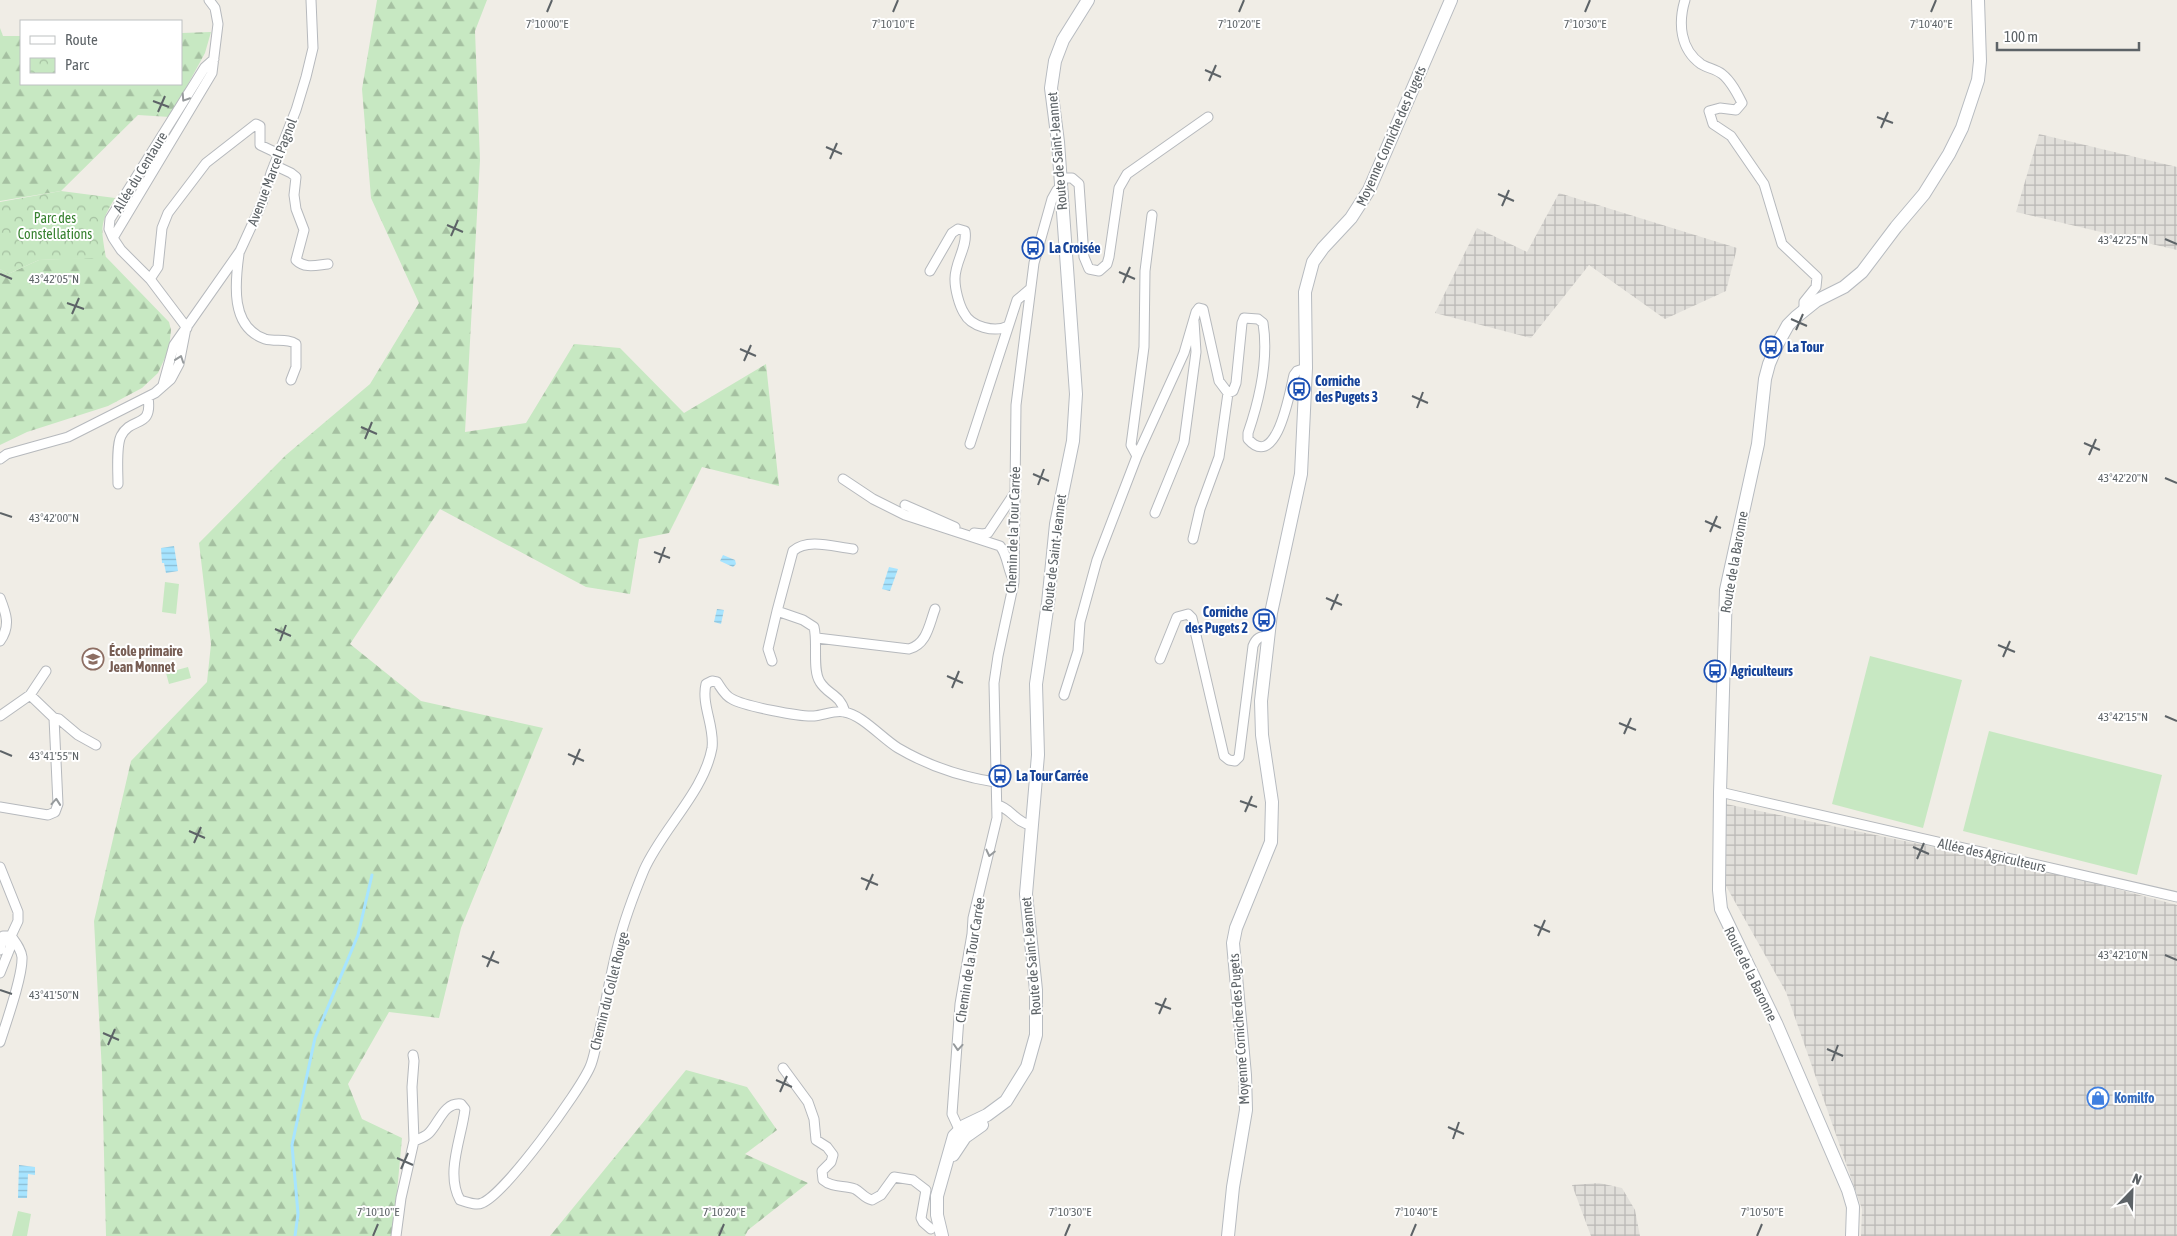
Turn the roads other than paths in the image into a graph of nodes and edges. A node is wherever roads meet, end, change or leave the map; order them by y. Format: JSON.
{"nodes":[{"id":1,"x":209,"y":0,"type":"edge"},
{"id":2,"x":311,"y":0,"type":"edge"},
{"id":3,"x":1088,"y":0,"type":"edge"},
{"id":4,"x":1451,"y":0,"type":"edge"},
{"id":5,"x":1685,"y":0,"type":"edge"},
{"id":6,"x":1978,"y":0,"type":"edge"},
{"id":7,"x":1208,"y":117,"type":"dead end"},
{"id":8,"x":279,"y":154,"type":"junction"},
{"id":9,"x":274,"y":165,"type":"junction"},
{"id":10,"x":1061,"y":183,"type":"junction"},
{"id":11,"x":1152,"y":216,"type":"dead end"},
{"id":12,"x":240,"y":251,"type":"junction"},
{"id":13,"x":328,"y":264,"type":"dead end"},
{"id":14,"x":930,"y":271,"type":"dead end"},
{"id":15,"x":150,"y":278,"type":"junction"},
{"id":16,"x":217,"y":285,"type":"junction"},
{"id":17,"x":236,"y":288,"type":"junction"},
{"id":18,"x":1030,"y":289,"type":"junction"},
{"id":19,"x":1804,"y":310,"type":"junction"},
{"id":20,"x":1194,"y":318,"type":"junction"},
{"id":21,"x":1008,"y":326,"type":"junction"},
{"id":22,"x":186,"y":328,"type":"junction"},
{"id":23,"x":1306,"y":368,"type":"junction"},
{"id":24,"x":291,"y":380,"type":"dead end"},
{"id":25,"x":1228,"y":393,"type":"junction"},
{"id":26,"x":148,"y":398,"type":"junction"},
{"id":27,"x":970,"y":444,"type":"dead end"},
{"id":28,"x":1137,"y":456,"type":"junction"},
{"id":29,"x":0,"y":459,"type":"edge"},
{"id":30,"x":844,"y":479,"type":"dead end"},
{"id":31,"x":118,"y":484,"type":"dead end"},
{"id":32,"x":1016,"y":491,"type":"junction"},
{"id":33,"x":905,"y":504,"type":"dead end"},
{"id":34,"x":1155,"y":513,"type":"dead end"},
{"id":35,"x":1193,"y":539,"type":"dead end"},
{"id":36,"x":853,"y":549,"type":"dead end"},
{"id":37,"x":1014,"y":582,"type":"junction"},
{"id":38,"x":0,"y":598,"type":"edge"},
{"id":39,"x":935,"y":609,"type":"dead end"},
{"id":40,"x":777,"y":612,"type":"junction"},
{"id":41,"x":1269,"y":636,"type":"junction"},
{"id":42,"x":817,"y":638,"type":"junction"},
{"id":43,"x":0,"y":640,"type":"edge"},
{"id":44,"x":1160,"y":659,"type":"dead end"},
{"id":45,"x":772,"y":661,"type":"dead end"},
{"id":46,"x":46,"y":671,"type":"dead end"},
{"id":47,"x":30,"y":695,"type":"junction"},
{"id":48,"x":1064,"y":695,"type":"dead end"},
{"id":49,"x":845,"y":712,"type":"junction"},
{"id":50,"x":0,"y":716,"type":"edge"},
{"id":51,"x":54,"y":718,"type":"junction"},
{"id":52,"x":96,"y":745,"type":"dead end"},
{"id":53,"x":995,"y":782,"type":"junction"},
{"id":54,"x":1720,"y":792,"type":"junction"},
{"id":55,"x":997,"y":805,"type":"junction"},
{"id":56,"x":0,"y":808,"type":"edge"},
{"id":57,"x":1031,"y":825,"type":"junction"},
{"id":58,"x":0,"y":867,"type":"edge"},
{"id":59,"x":2177,"y":897,"type":"edge"},
{"id":60,"x":5,"y":935,"type":"edge"},
{"id":61,"x":0,"y":950,"type":"edge"},
{"id":62,"x":0,"y":973,"type":"edge"},
{"id":63,"x":0,"y":1042,"type":"edge"},
{"id":64,"x":412,"y":1055,"type":"dead end"},
{"id":65,"x":783,"y":1068,"type":"dead end"},
{"id":66,"x":966,"y":1130,"type":"junction"},
{"id":67,"x":414,"y":1141,"type":"junction"},
{"id":68,"x":932,"y":1229,"type":"edge"},
{"id":69,"x":396,"y":1236,"type":"edge"},
{"id":70,"x":942,"y":1236,"type":"edge"},
{"id":71,"x":1228,"y":1236,"type":"edge"},
{"id":72,"x":1852,"y":1236,"type":"edge"}],
"edges":[{"from":1,"to":15,"type":"street","name":"Allée du Centaure"},
{"from":2,"to":8,"type":"street","name":"Avenue Marcel Pagnol"},
{"from":3,"to":10,"type":"main road","name":"Route de Saint-Jeannet"},
{"from":4,"to":23,"type":"main road","name":"Moyenne Corniche des Pugets"},
{"from":5,"to":19,"type":"street"},
{"from":6,"to":19,"type":"main road","name":"Route de la Baronne"},
{"from":7,"to":10,"type":"street"},
{"from":8,"to":9,"type":"street","name":"Avenue Marcel Pagnol"},
{"from":8,"to":15,"type":"street"},
{"from":9,"to":12,"type":"street","name":"Avenue Marcel Pagnol"},
{"from":9,"to":13,"type":"street"},
{"from":10,"to":18,"type":"street","name":"Chemin de la Tour Carrée"},
{"from":10,"to":57,"type":"main road","name":"Route de Saint-Jeannet"},
{"from":11,"to":28,"type":"street"},
{"from":12,"to":16,"type":"street","name":"Avenue Marcel Pagnol"},
{"from":12,"to":17,"type":"street"},
{"from":14,"to":21,"type":"street"},
{"from":15,"to":22,"type":"street","name":"Allée du Centaure"},
{"from":16,"to":17,"type":"street"},
{"from":16,"to":22,"type":"street","name":"Avenue Marcel Pagnol"},
{"from":17,"to":24,"type":"street"},
{"from":18,"to":21,"type":"street"},
{"from":18,"to":32,"type":"street","name":"Chemin de la Tour Carrée"},
{"from":19,"to":54,"type":"main road","name":"Route de la Baronne"},
{"from":20,"to":25,"type":"street"},
{"from":20,"to":28,"type":"street"},
{"from":20,"to":34,"type":"street"},
{"from":21,"to":27,"type":"street"},
{"from":22,"to":26,"type":"street","name":"Avenue Marcel Pagnol"},
{"from":23,"to":25,"type":"street"},
{"from":23,"to":41,"type":"main road","name":"Moyenne Corniche des Pugets"},
{"from":25,"to":35,"type":"street"},
{"from":26,"to":29,"type":"street","name":"Avenue Marcel Pagnol"},
{"from":26,"to":31,"type":"street"},
{"from":28,"to":48,"type":"street"},
{"from":30,"to":37,"type":"street"},
{"from":32,"to":33,"type":"street"},
{"from":32,"to":37,"type":"street","name":"Chemin de la Tour Carrée"},
{"from":36,"to":40,"type":"street"},
{"from":37,"to":53,"type":"street","name":"Chemin de la Tour Carrée"},
{"from":38,"to":43,"type":"street"},
{"from":39,"to":42,"type":"street"},
{"from":40,"to":42,"type":"street"},
{"from":40,"to":45,"type":"street"},
{"from":41,"to":44,"type":"street"},
{"from":41,"to":71,"type":"main road","name":"Moyenne Corniche des Pugets"},
{"from":42,"to":49,"type":"street"},
{"from":46,"to":47,"type":"street"},
{"from":47,"to":50,"type":"street"},
{"from":47,"to":51,"type":"street"},
{"from":49,"to":53,"type":"street"},
{"from":49,"to":67,"type":"street","name":"Chemin du Collet Rouge"},
{"from":51,"to":52,"type":"street"},
{"from":56,"to":51,"type":"street","one_way":true},
{"from":53,"to":55,"type":"street","name":"Chemin de la Tour Carrée"},
{"from":54,"to":59,"type":"street","name":"Allée des Agriculteurs"},
{"from":54,"to":72,"type":"main road","name":"Route de la Baronne"},
{"from":55,"to":57,"type":"street"},
{"from":55,"to":66,"type":"street","name":"Chemin de la Tour Carrée","one_way":true},
{"from":57,"to":66,"type":"main road","name":"Route de Saint-Jeannet"},
{"from":58,"to":60,"type":"street"},
{"from":60,"to":61,"type":"street"},
{"from":60,"to":62,"type":"street"},
{"from":60,"to":63,"type":"street"},
{"from":64,"to":67,"type":"street"},
{"from":65,"to":68,"type":"street"},
{"from":66,"to":68,"type":"main road"},
{"from":67,"to":69,"type":"street"},
{"from":68,"to":70,"type":"main road"}]}
